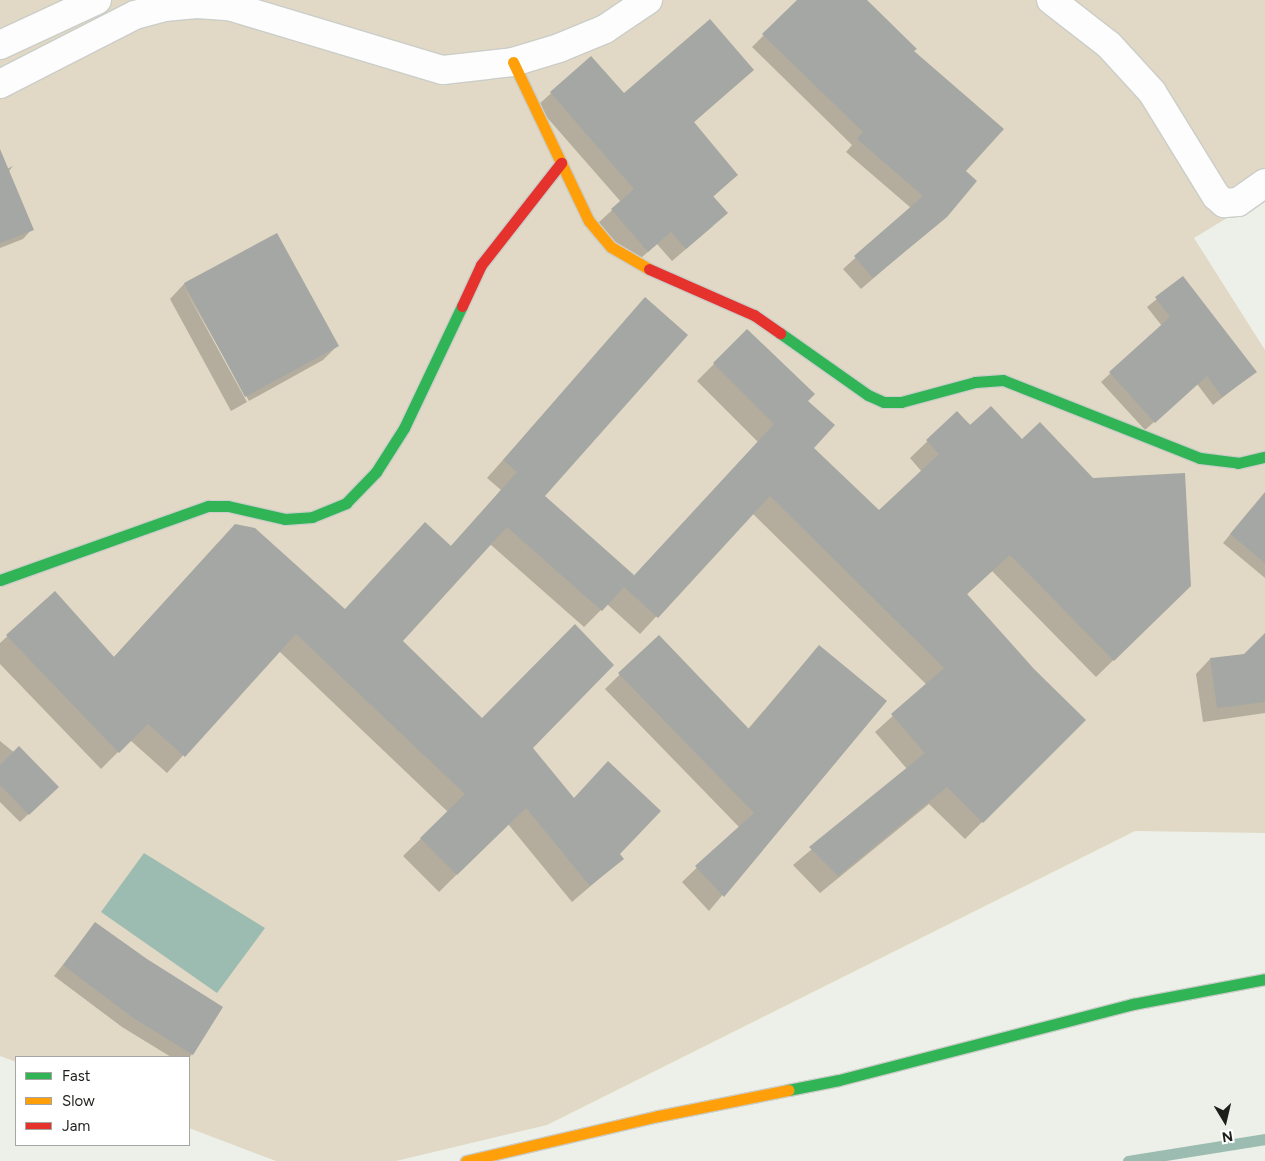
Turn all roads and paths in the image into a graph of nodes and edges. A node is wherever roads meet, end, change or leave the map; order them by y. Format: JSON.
{"nodes":[{"id":1,"x":97,"y":0,"type":"edge"},
{"id":2,"x":648,"y":0,"type":"edge"},
{"id":3,"x":1051,"y":0,"type":"edge"},
{"id":4,"x":0,"y":45,"type":"edge"},
{"id":5,"x":513,"y":62,"type":"junction"},
{"id":6,"x":0,"y":84,"type":"edge"},
{"id":7,"x":561,"y":163,"type":"junction"},
{"id":8,"x":1265,"y":183,"type":"edge"},
{"id":9,"x":1265,"y":458,"type":"edge"},
{"id":10,"x":0,"y":580,"type":"edge"},
{"id":11,"x":1265,"y":979,"type":"edge"},
{"id":12,"x":466,"y":1161,"type":"edge"}],
"edges":[{"from":1,"to":4,"type":"street"},
{"from":2,"to":5,"type":"street"},
{"from":3,"to":8,"type":"street"},
{"from":5,"to":6,"type":"street"},
{"from":5,"to":7,"type":"street"},
{"from":7,"to":9,"type":"street"},
{"from":7,"to":10,"type":"street"},
{"from":11,"to":12,"type":"street"}]}
